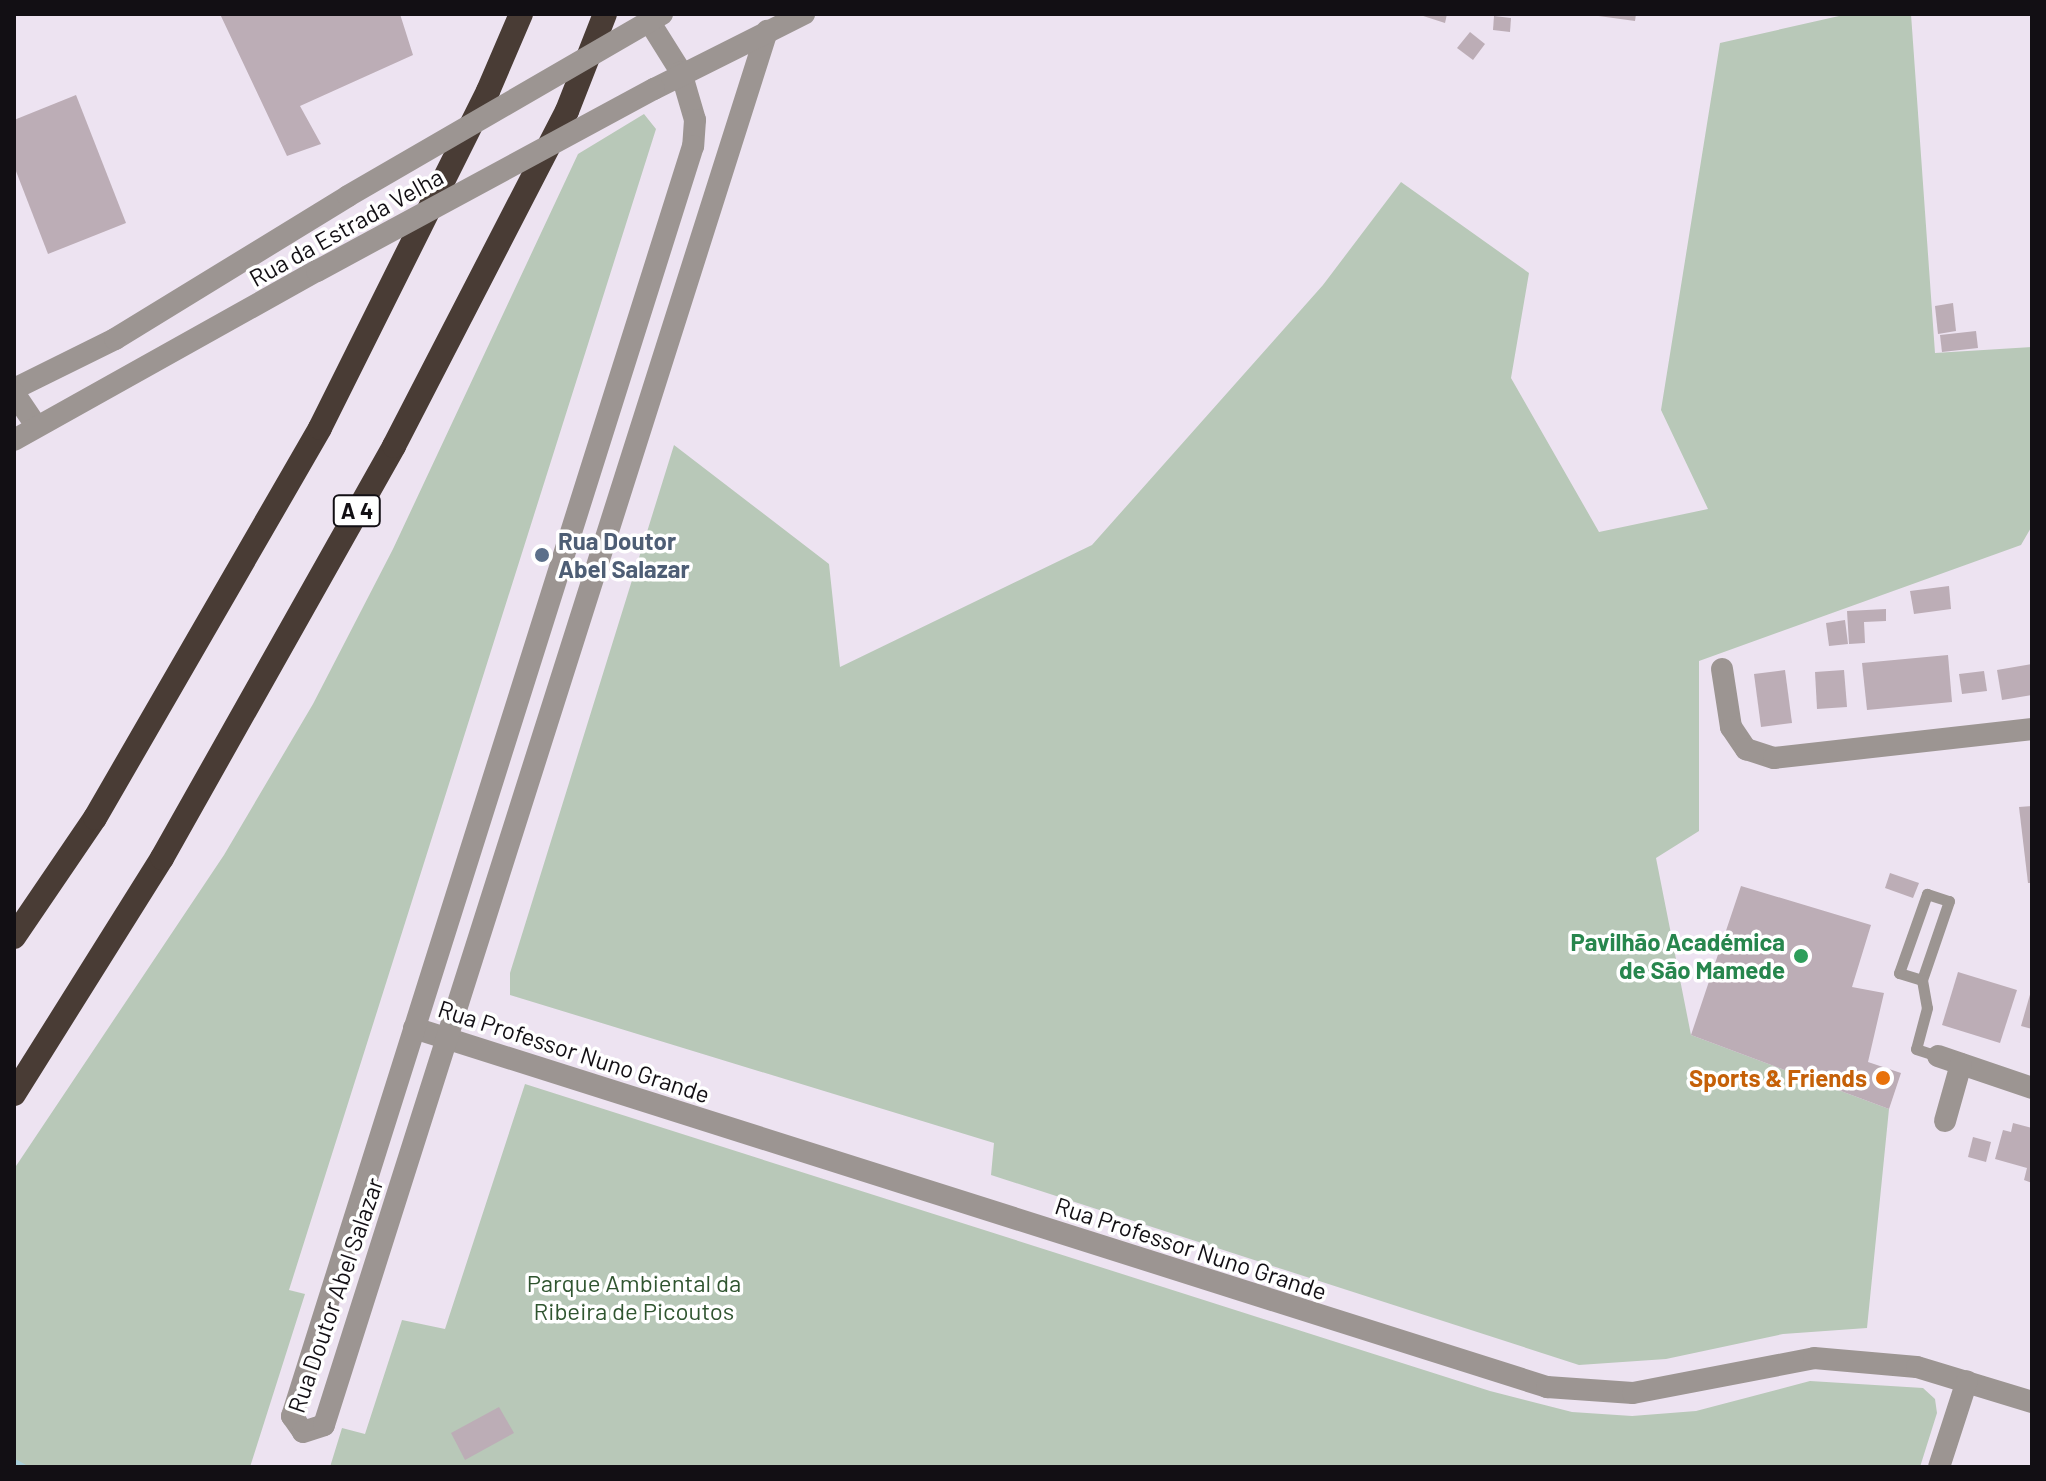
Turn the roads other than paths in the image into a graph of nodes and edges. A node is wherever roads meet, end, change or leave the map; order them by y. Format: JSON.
{"nodes":[{"id":1,"x":521,"y":14,"type":"edge"},
{"id":2,"x":605,"y":14,"type":"edge"},
{"id":3,"x":804,"y":14,"type":"edge"},
{"id":4,"x":656,"y":17,"type":"edge"},
{"id":5,"x":767,"y":31,"type":"junction"},
{"id":6,"x":676,"y":63,"type":"junction"},
{"id":7,"x":14,"y":391,"type":"edge"},
{"id":8,"x":36,"y":426,"type":"junction"},
{"id":9,"x":14,"y":440,"type":"edge"},
{"id":10,"x":1722,"y":669,"type":"dead end"},
{"id":11,"x":2032,"y":729,"type":"edge"},
{"id":12,"x":14,"y":937,"type":"edge"},
{"id":13,"x":1922,"y":980,"type":"junction"},
{"id":14,"x":414,"y":1028,"type":"junction"},
{"id":15,"x":446,"y":1037,"type":"junction"},
{"id":16,"x":1938,"y":1056,"type":"joint"},
{"id":17,"x":1961,"y":1064,"type":"junction"},
{"id":18,"x":2032,"y":1088,"type":"edge"},
{"id":19,"x":14,"y":1094,"type":"edge"},
{"id":20,"x":1945,"y":1121,"type":"dead end"},
{"id":21,"x":1967,"y":1381,"type":"junction"},
{"id":22,"x":2032,"y":1402,"type":"edge"},
{"id":23,"x":1939,"y":1467,"type":"edge"}],
"edges":[{"from":1,"to":12,"type":"highway"},
{"from":2,"to":19,"type":"highway","number":"A 4"},
{"from":3,"to":5,"type":"street","name":"Rua da Estrada Velha"},
{"from":4,"to":6,"type":"street","name":"Rua da Estrada Velha"},
{"from":4,"to":7,"type":"street","name":"Rua da Estrada Velha","bridge":true},
{"from":5,"to":6,"type":"street","name":"Rua da Estrada Velha"},
{"from":5,"to":15,"type":"street","name":"Rua Doutor Abel Salazar"},
{"from":6,"to":8,"type":"street","name":"Rua da Estrada Velha","bridge":true},
{"from":6,"to":14,"type":"street","name":"Rua Doutor Abel Salazar"},
{"from":7,"to":8,"type":"street","name":"Rua da Estrada Velha"},
{"from":8,"to":9,"type":"street","name":"Rua da Estrada Velha"},
{"from":10,"to":11,"type":"street"},
{"from":13,"to":13,"type":"lane"},
{"from":13,"to":16,"type":"lane"},
{"from":14,"to":15,"type":"street","name":"Rua Professor Nuno Grande"},
{"from":14,"to":15,"type":"street","name":"Rua Doutor Abel Salazar"},
{"from":15,"to":21,"type":"street","name":"Rua Professor Nuno Grande"},
{"from":16,"to":17,"type":"street"},
{"from":17,"to":18,"type":"street"},
{"from":17,"to":20,"type":"street"},
{"from":21,"to":22,"type":"street","name":"Rua Professor Nuno Grande"},
{"from":21,"to":23,"type":"street"}]}
